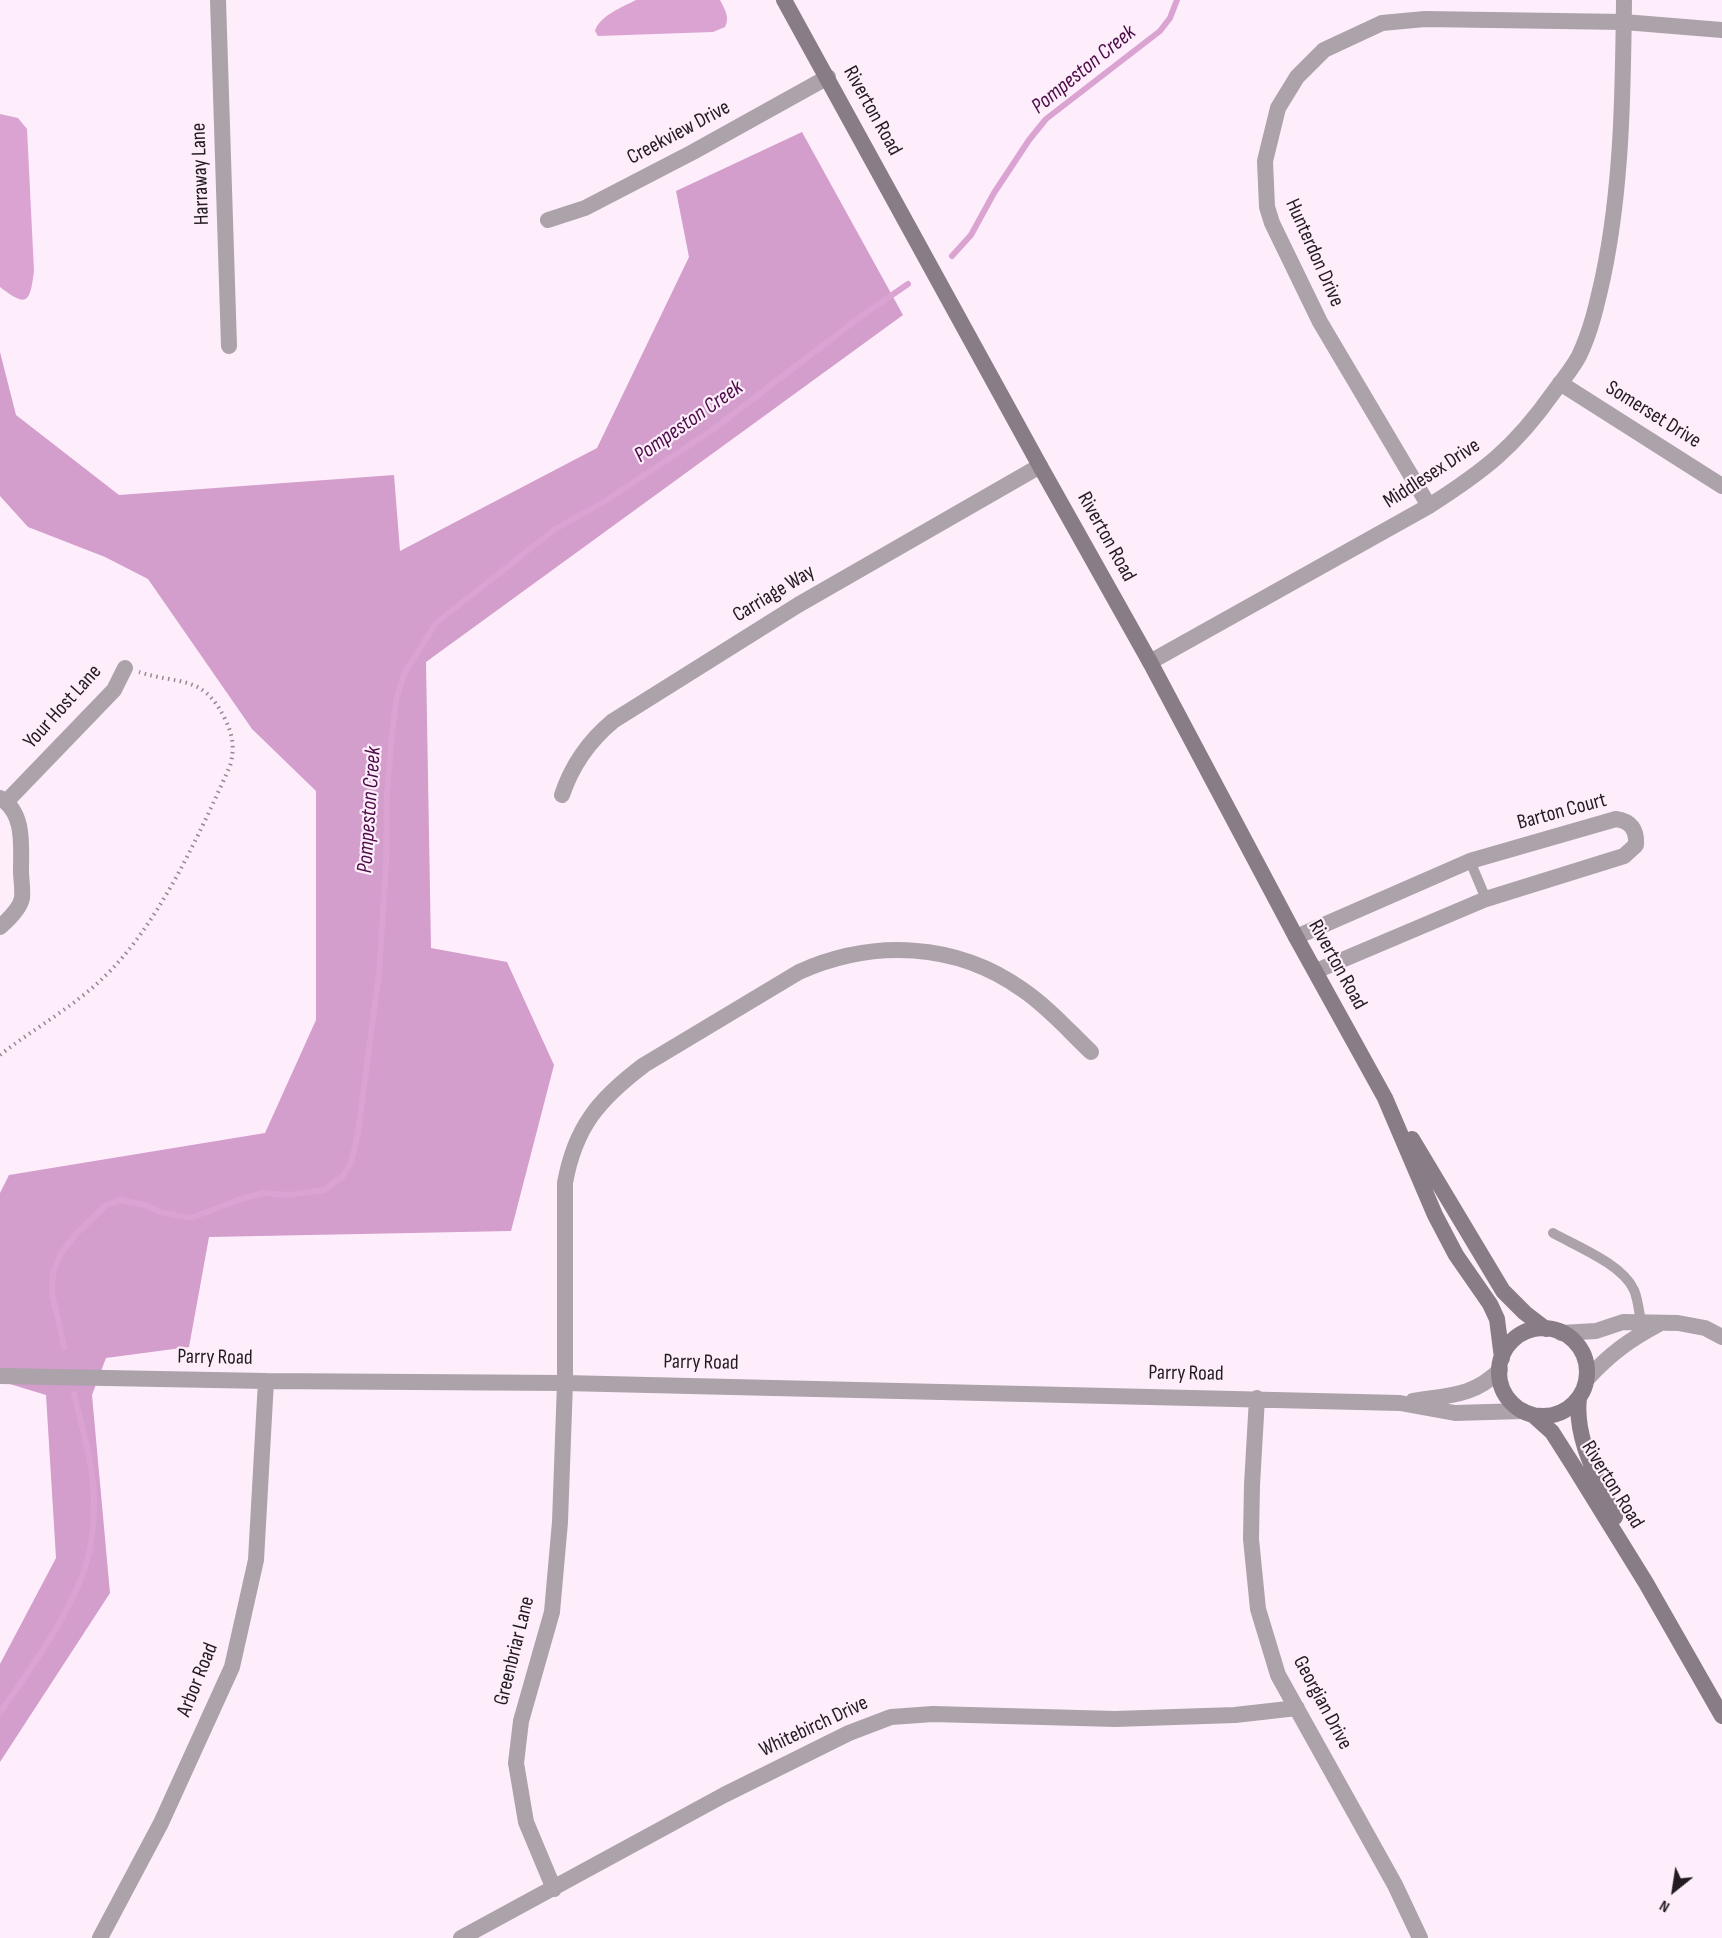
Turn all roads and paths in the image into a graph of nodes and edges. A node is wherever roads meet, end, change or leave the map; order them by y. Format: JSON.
{"nodes":[{"id":1,"x":218,"y":0,"type":"edge"},
{"id":2,"x":784,"y":0,"type":"edge"},
{"id":3,"x":1624,"y":0,"type":"edge"},
{"id":4,"x":1624,"y":22,"type":"junction"},
{"id":5,"x":1722,"y":30,"type":"edge"},
{"id":6,"x":828,"y":77,"type":"junction"},
{"id":7,"x":548,"y":220,"type":"dead end"},
{"id":8,"x":229,"y":346,"type":"dead end"},
{"id":9,"x":1560,"y":383,"type":"junction"},
{"id":10,"x":1040,"y":466,"type":"junction"},
{"id":11,"x":1722,"y":486,"type":"edge"},
{"id":12,"x":1429,"y":506,"type":"junction"},
{"id":13,"x":1150,"y":662,"type":"junction"},
{"id":14,"x":125,"y":668,"type":"joint"},
{"id":15,"x":562,"y":795,"type":"dead end"},
{"id":16,"x":3,"y":800,"type":"edge"},
{"id":17,"x":1470,"y":861,"type":"junction"},
{"id":18,"x":1486,"y":898,"type":"junction"},
{"id":19,"x":0,"y":927,"type":"edge"},
{"id":20,"x":1296,"y":937,"type":"junction"},
{"id":21,"x":1316,"y":971,"type":"junction"},
{"id":22,"x":1091,"y":1052,"type":"dead end"},
{"id":23,"x":0,"y":1055,"type":"edge"},
{"id":24,"x":1385,"y":1098,"type":"junction"},
{"id":25,"x":1553,"y":1233,"type":"dead end"},
{"id":26,"x":1641,"y":1322,"type":"junction"},
{"id":27,"x":1663,"y":1322,"type":"junction"},
{"id":28,"x":1553,"y":1331,"type":"junction"},
{"id":29,"x":1722,"y":1337,"type":"edge"},
{"id":30,"x":1501,"y":1364,"type":"junction"},
{"id":31,"x":0,"y":1376,"type":"edge"},
{"id":32,"x":1587,"y":1379,"type":"junction"},
{"id":33,"x":266,"y":1381,"type":"junction"},
{"id":34,"x":565,"y":1383,"type":"junction"},
{"id":35,"x":1257,"y":1398,"type":"junction"},
{"id":36,"x":1579,"y":1398,"type":"junction"},
{"id":37,"x":1400,"y":1403,"type":"junction"},
{"id":38,"x":1528,"y":1413,"type":"junction"},
{"id":39,"x":1646,"y":1583,"type":"junction"},
{"id":40,"x":1297,"y":1708,"type":"junction"},
{"id":41,"x":1722,"y":1716,"type":"edge"},
{"id":42,"x":554,"y":1889,"type":"junction"},
{"id":43,"x":100,"y":1938,"type":"edge"},
{"id":44,"x":461,"y":1938,"type":"edge"},
{"id":45,"x":1420,"y":1938,"type":"edge"}],
"edges":[{"from":1,"to":8,"type":"street","name":"Harraway Lane"},
{"from":2,"to":6,"type":"main road","name":"Riverton Road"},
{"from":3,"to":4,"type":"street","name":"Middlesex Drive"},
{"from":4,"to":5,"type":"street","name":"Hunterdon Drive"},
{"from":4,"to":9,"type":"street","name":"Middlesex Drive"},
{"from":4,"to":12,"type":"street","name":"Hunterdon Drive"},
{"from":6,"to":7,"type":"street","name":"Creekview Drive"},
{"from":6,"to":10,"type":"main road","name":"Riverton Road"},
{"from":9,"to":11,"type":"street","name":"Somerset Drive"},
{"from":9,"to":12,"type":"street","name":"Middlesex Drive"},
{"from":10,"to":13,"type":"main road","name":"Riverton Road"},
{"from":10,"to":15,"type":"street","name":"Carriage Way"},
{"from":12,"to":13,"type":"street","name":"Middlesex Drive"},
{"from":13,"to":20,"type":"main road","name":"Riverton Road"},
{"from":14,"to":16,"type":"street","name":"Your Host Lane"},
{"from":14,"to":23,"type":"path"},
{"from":16,"to":19,"type":"street"},
{"from":17,"to":18,"type":"lane"},
{"from":17,"to":18,"type":"street","name":"Barton Court"},
{"from":17,"to":20,"type":"street","name":"Barton Court"},
{"from":18,"to":21,"type":"street","name":"Barton Court"},
{"from":20,"to":21,"type":"main road","name":"Riverton Road"},
{"from":21,"to":24,"type":"main road","name":"Riverton Road"},
{"from":22,"to":34,"type":"street","name":"Greenbriar Lane"},
{"from":24,"to":28,"type":"main road","name":"Riverton Road"},
{"from":24,"to":30,"type":"main road","name":"Riverton Road"},
{"from":25,"to":26,"type":"lane"},
{"from":26,"to":27,"type":"street"},
{"from":26,"to":28,"type":"street"},
{"from":27,"to":29,"type":"street"},
{"from":27,"to":32,"type":"street"},
{"from":28,"to":30,"type":"main road"},
{"from":28,"to":32,"type":"main road"},
{"from":30,"to":37,"type":"street","name":"Parry Road"},
{"from":30,"to":38,"type":"main road"},
{"from":31,"to":33,"type":"street","name":"Parry Road"},
{"from":32,"to":36,"type":"main road"},
{"from":33,"to":34,"type":"street","name":"Parry Road"},
{"from":33,"to":43,"type":"street","name":"Arbor Road"},
{"from":34,"to":35,"type":"street","name":"Parry Road"},
{"from":34,"to":42,"type":"street","name":"Greenbriar Lane"},
{"from":35,"to":37,"type":"street","name":"Parry Road"},
{"from":35,"to":40,"type":"street","name":"Georgian Drive"},
{"from":36,"to":38,"type":"main road"},
{"from":36,"to":39,"type":"main road","name":"Riverton Road"},
{"from":37,"to":38,"type":"street","name":"Parry Road"},
{"from":38,"to":39,"type":"main road","name":"Riverton Road"},
{"from":39,"to":41,"type":"main road","name":"Riverton Road"},
{"from":40,"to":42,"type":"street","name":"Whitebirch Drive"},
{"from":40,"to":45,"type":"street","name":"Georgian Drive"},
{"from":42,"to":44,"type":"street","name":"Whitebirch Drive"}]}
